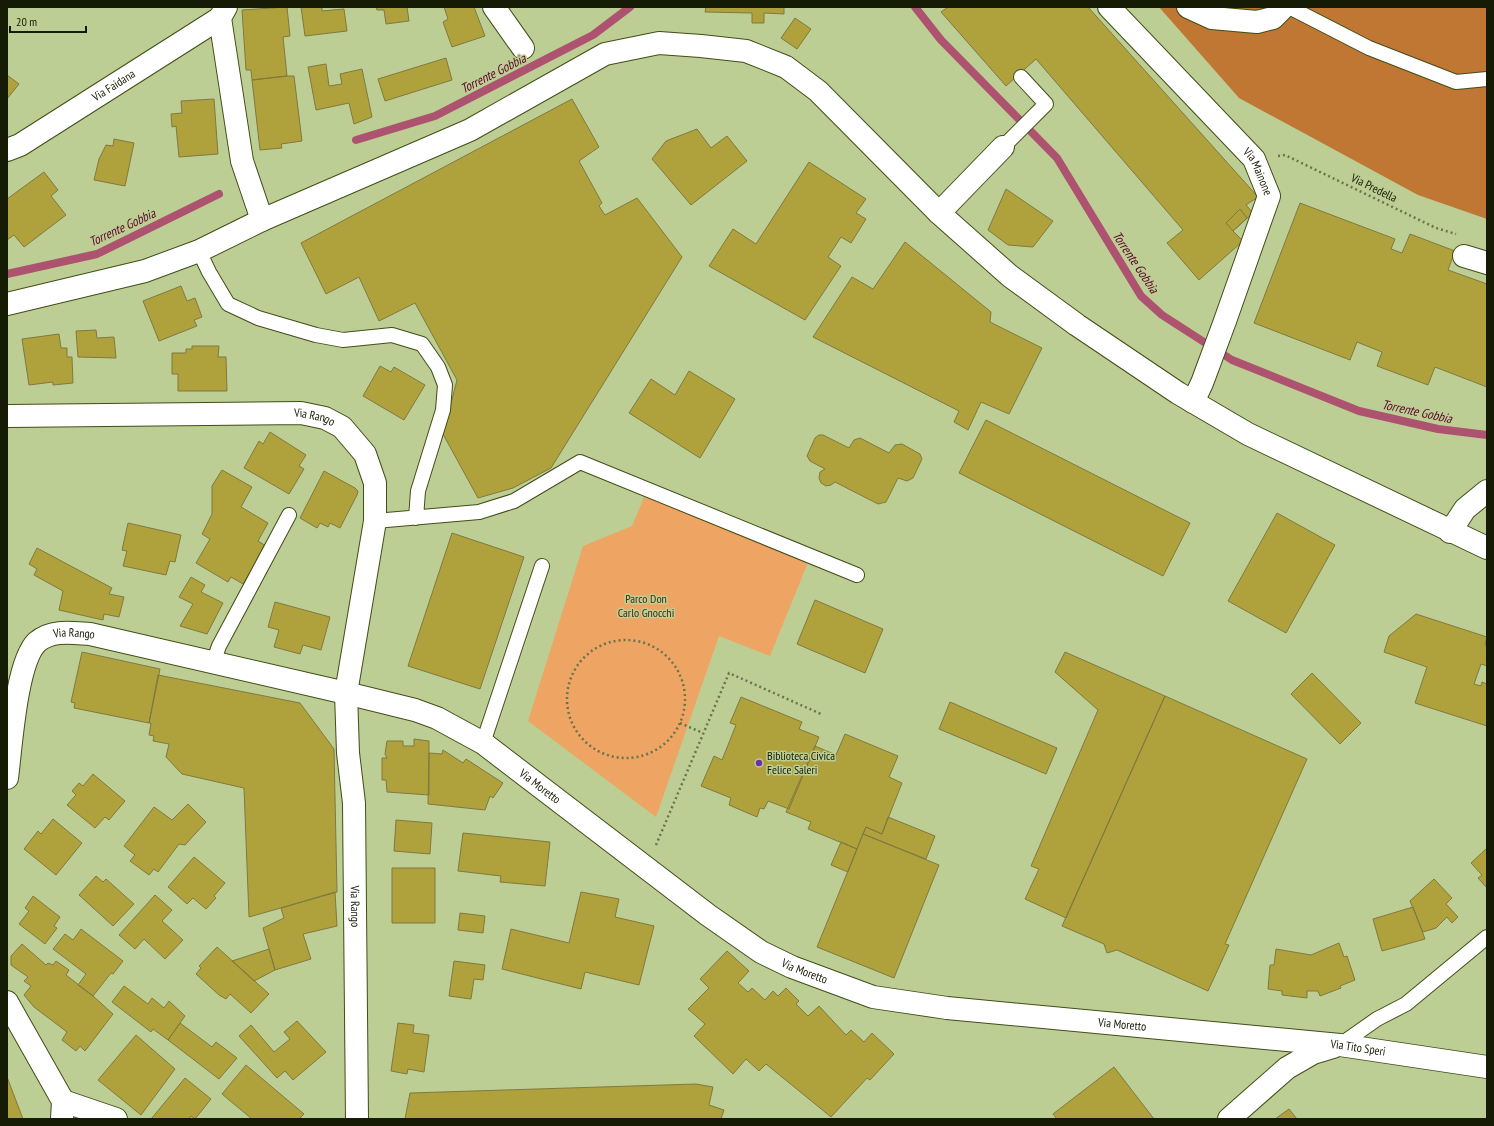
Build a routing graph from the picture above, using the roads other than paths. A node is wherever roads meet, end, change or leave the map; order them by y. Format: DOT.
graph roads {
  1 [pos="494,7"];
  2 [pos="1109,7"];
  3 [pos="1188,7"];
  4 [pos="1284,7"];
  5 [pos="1288,7"];
  6 [pos="223,13"];
  7 [pos="523,48"];
  8 [pos="1021,77"];
  9 [pos="1487,79"];
  10 [pos="1002,147"];
  11 [pos="7,150"];
  12 [pos="939,213"];
  13 [pos="262,220"];
  14 [pos="199,251"];
  15 [pos="1457,253"];
  16 [pos="1487,263"];
  17 [pos="7,304"];
  18 [pos="1198,393"];
  19 [pos="7,416"];
  20 [pos="1487,491"];
  21 [pos="290,515"];
  22 [pos="416,518"];
  23 [pos="375,521"];
  24 [pos="1450,532"];
  25 [pos="1487,548"];
  26 [pos="542,566"];
  27 [pos="857,574"];
  28 [pos="214,663"];
  29 [pos="346,693"];
  30 [pos="483,743"];
  31 [pos="7,778"];
  32 [pos="1487,937"];
  33 [pos="7,1002"];
  34 [pos="1340,1045"];
  35 [pos="1487,1067"];
  36 [pos="62,1110"];
  37 [pos="116,1119"];
  38 [pos="357,1119"];
  39 [pos="1229,1119"];
  1 -- 7 [label="street"];
  2 -- 18 [label="street, Via Mainone"];
  3 -- 4 [label="street"];
  5 -- 9 [label="lane"];
  6 -- 11 [label="street, Via Faidana"];
  6 -- 13 [label="street, Via Faidana"];
  8 -- 10 [label="lane"];
  10 -- 12 [label="street"];
  12 -- 13 [label="street"];
  12 -- 18 [label="street"];
  13 -- 14 [label="street"];
  14 -- 17 [label="street"];
  14 -- 22 [label="lane"];
  15 -- 16 [label="street"];
  18 -- 24 [label="street"];
  19 -- 23 [label="street, Via Rango"];
  20 -- 24 [label="street"];
  21 -- 28 [label="lane"];
  22 -- 23 [label="lane"];
  22 -- 27 [label="lane"];
  23 -- 29 [label="street, Via Rango"];
  24 -- 25 [label="street"];
  26 -- 30 [label="lane"];
  28 -- 29 [label="street, Via Rango"];
  28 -- 31 [label="street, Via Rango"];
  29 -- 30 [label="street, Via Moretto"];
  29 -- 38 [label="street, Via Rango"];
  30 -- 34 [label="street, Via Moretto"];
  32 -- 34 [label="lane"];
  33 -- 36 [label="street"];
  34 -- 35 [label="street, Via Tito Speri"];
  34 -- 39 [label="street, Via Tito Speri"];
  36 -- 37 [label="street"];
}
